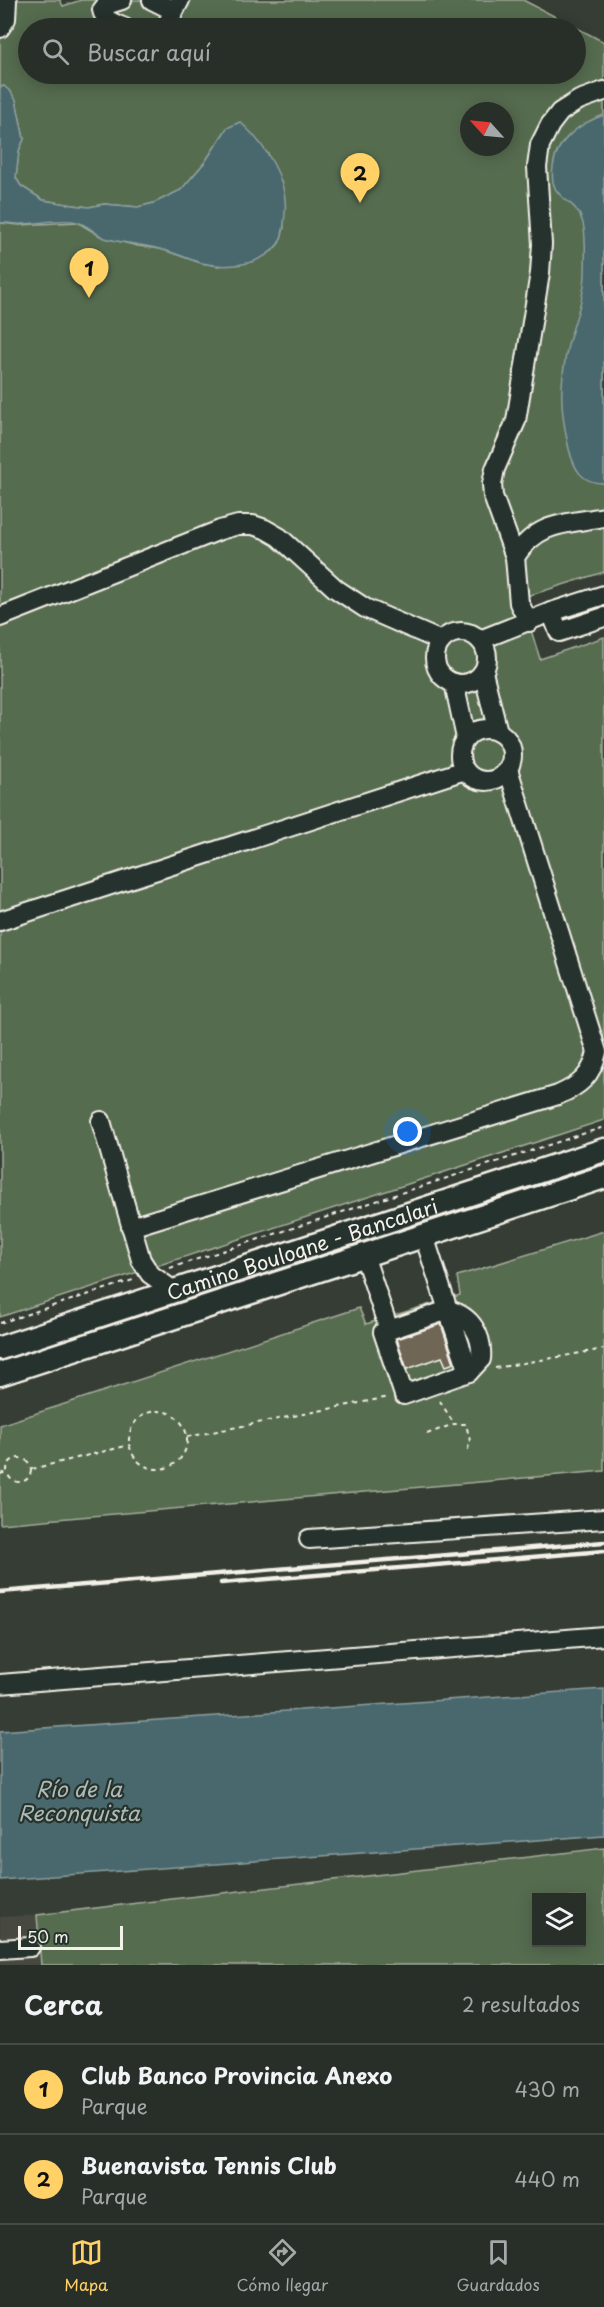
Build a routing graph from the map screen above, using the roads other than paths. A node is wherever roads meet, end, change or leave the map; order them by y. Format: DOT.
graph roads {
  1 [pos="122,0"];
  2 [pos="152,0"];
  3 [pos="9,1"];
  4 [pos="177,6"];
  5 [pos="105,18"];
  6 [pos="0,28"];
  7 [pos="604,91"];
  8 [pos="604,517"];
  9 [pos="515,557"];
  10 [pos="604,595"];
  11 [pos="551,612"];
  12 [pos="0,617"];
  13 [pos="604,617"];
  14 [pos="529,622"];
  15 [pos="480,640"];
  16 [pos="441,641"];
  17 [pos="483,672"];
  18 [pos="454,683"];
  19 [pos="498,732"];
  20 [pos="466,738"];
  21 [pos="508,769"];
  22 [pos="465,770"];
  23 [pos="0,921"];
  24 [pos="101,1121"];
  25 [pos="604,1150"];
  26 [pos="604,1177"];
  27 [pos="131,1227"];
  28 [pos="424,1236"];
  29 [pos="364,1255"];
  30 [pos="174,1291"];
  31 [pos="448,1310"];
  32 [pos="388,1330"];
  33 [pos="0,1348"];
  34 [pos="0,1374"];
  35 [pos="604,1519"];
  36 [pos="309,1539"];
  37 [pos="604,1636"];
  38 [pos="0,1684"];
  39 [pos="30,1947"];
  40 [pos="0,1949"];
  1 -- 5 [label="street"];
  2 -- 4 [label="street"];
  3 -- 6 [label="street"];
  7 -- 9 [label="street"];
  8 -- 9 [label="street"];
  9 -- 14 [label="street"];
  10 -- 11 [label="street"];
  11 -- 13 [label="street"];
  11 -- 14 [label="street"];
  12 -- 16 [label="street"];
  14 -- 15 [label="street"];
  15 -- 16 [label="street"];
  15 -- 17 [label="street"];
  16 -- 18 [label="street"];
  17 -- 18 [label="street"];
  17 -- 19 [label="street"];
  18 -- 20 [label="street"];
  19 -- 20 [label="street"];
  19 -- 21 [label="street"];
  20 -- 22 [label="street"];
  21 -- 22 [label="street"];
  21 -- 27 [label="street"];
  22 -- 23 [label="street"];
  24 -- 27 [label="street"];
  25 -- 30 [label="main road, Camino Boulogne - Bancalari"];
  26 -- 28 [label="main road, Camino Boulogne - Bancalari"];
  27 -- 30 [label="street"];
  28 -- 29 [label="main road, Camino Boulogne - Bancalari"];
  28 -- 31 [label="street"];
  29 -- 32 [label="street"];
  29 -- 34 [label="main road, Camino Boulogne - Bancalari"];
  30 -- 33 [label="main road, Camino Boulogne - Bancalari"];
  31 -- 32 [label="street"];
  31 -- 32 [label="street"];
  35 -- 36 [label="street"];
  37 -- 38 [label="street"];
  39 -- 40 [label="street"];
}
